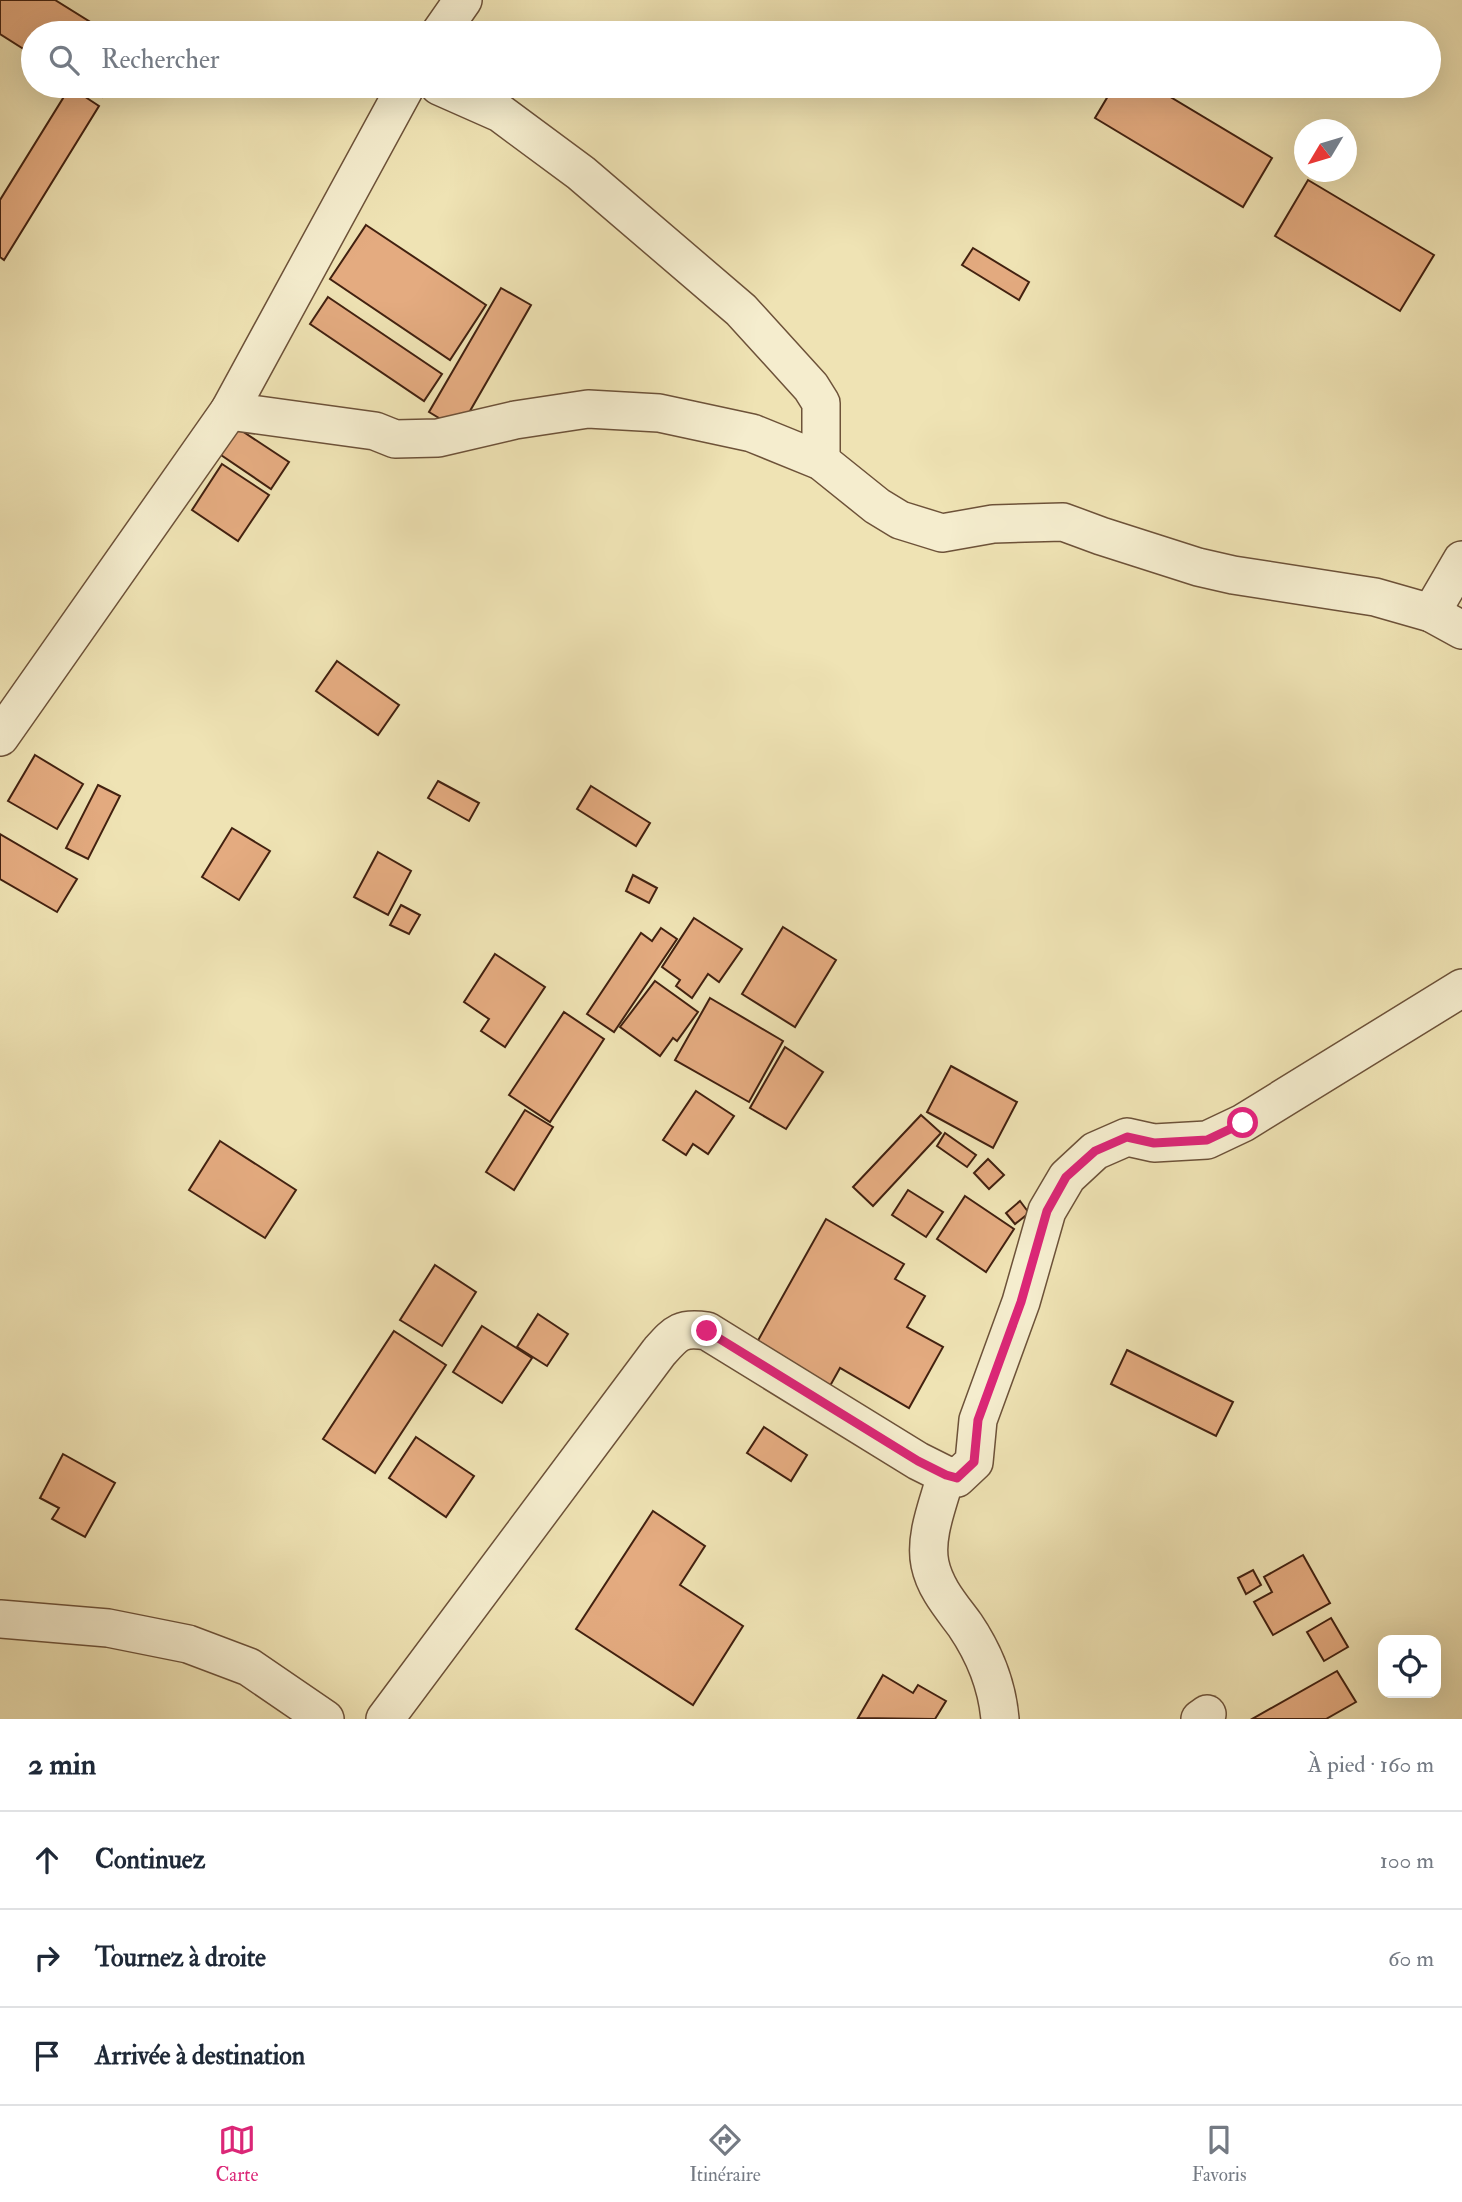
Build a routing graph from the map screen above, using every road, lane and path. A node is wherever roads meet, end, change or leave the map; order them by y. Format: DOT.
graph roads {
  1 [pos="463,0"];
  2 [pos="448,21"];
  3 [pos="399,98"];
  4 [pos="466,98"];
  5 [pos="229,411"];
  6 [pos="821,461"];
  7 [pos="1462,560"];
  8 [pos="1446,622"];
  9 [pos="0,737"];
  10 [pos="1462,988"];
  11 [pos="946,1475"];
  12 [pos="0,1619"];
  13 [pos="325,1719"];
  14 [pos="385,1719"];
  15 [pos="1000,1719"];
  1 -- 2 [label="street"];
  3 -- 5 [label="street"];
  4 -- 6 [label="street"];
  5 -- 6 [label="street"];
  5 -- 9 [label="street"];
  6 -- 8 [label="street"];
  7 -- 8 [label="street"];
  10 -- 11 [label="street"];
  11 -- 14 [label="street"];
  11 -- 15 [label="street"];
  12 -- 13 [label="street"];
}
